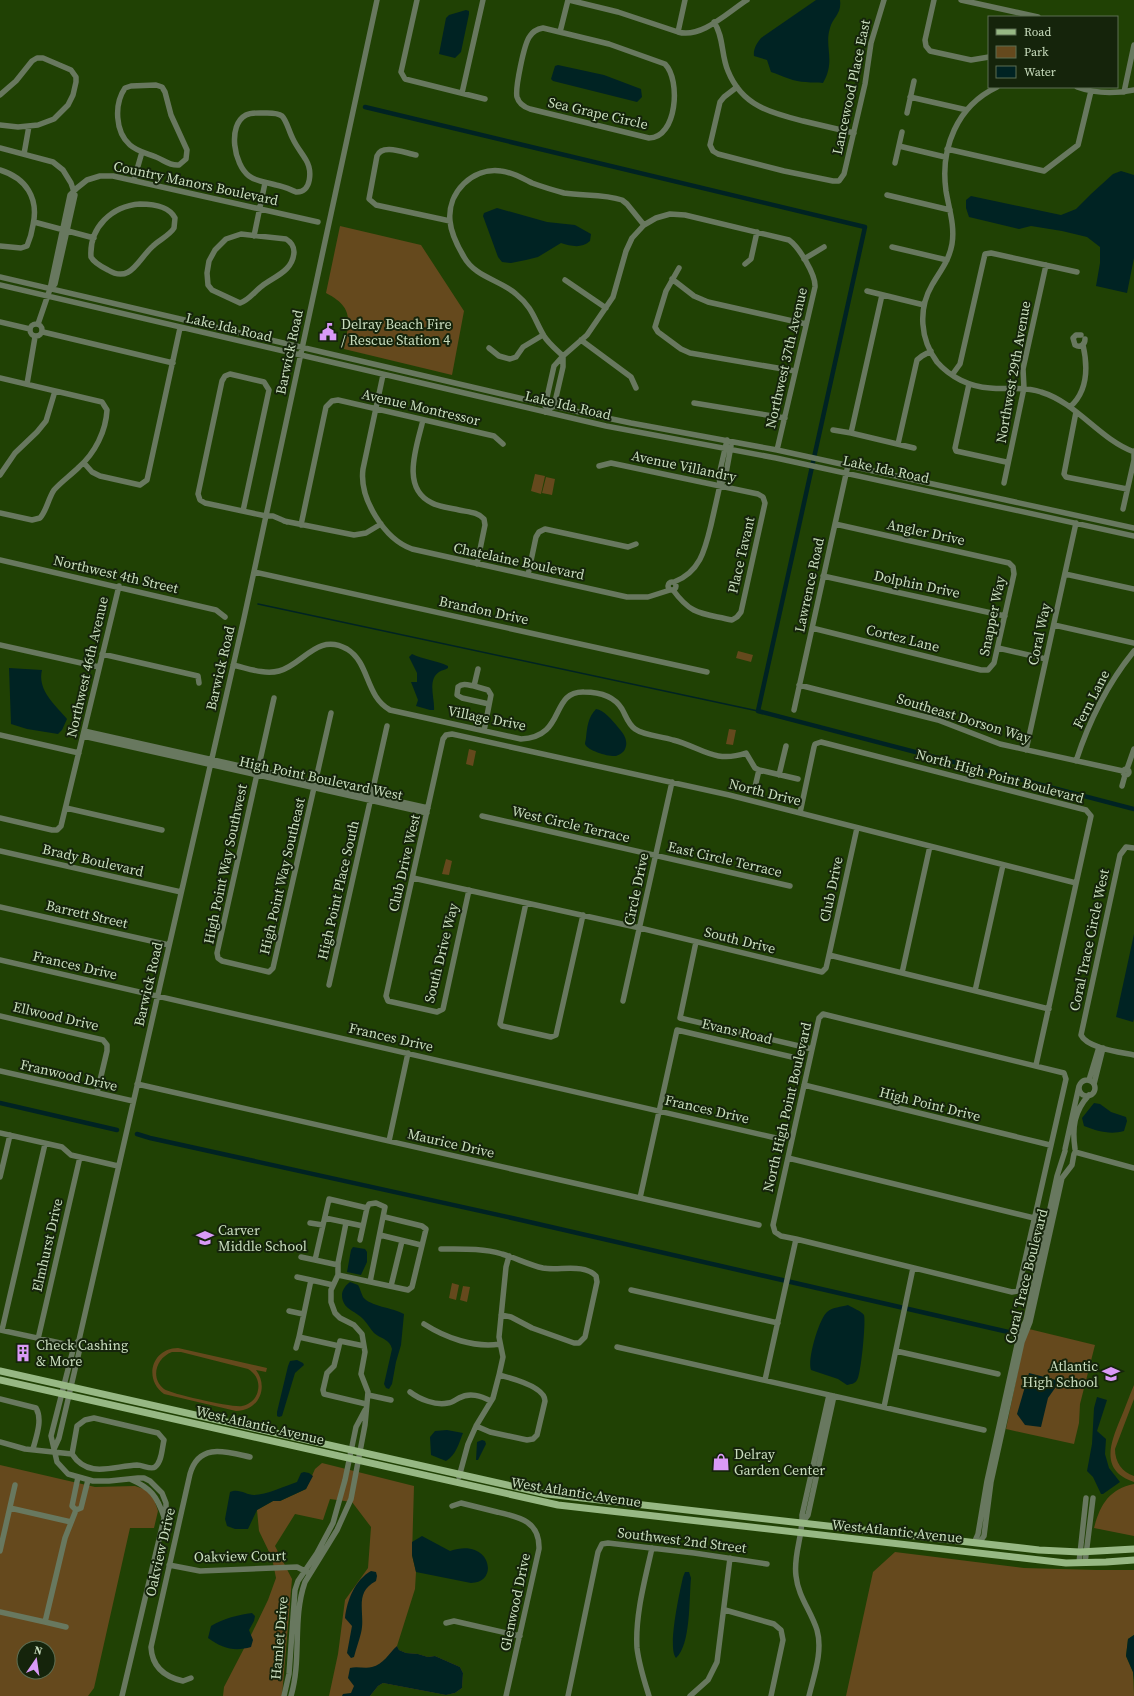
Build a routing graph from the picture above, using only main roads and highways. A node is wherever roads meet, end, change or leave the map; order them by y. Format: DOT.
graph roads {
  1 [pos="0,1371"];
  2 [pos="0,1380"];
  3 [pos="666,1508"];
  4 [pos="664,1518"];
  5 [pos="977,1543"];
  6 [pos="1134,1549"];
  7 [pos="959,1551"];
  8 [pos="1134,1560"];
  1 -- 3 [label="main road, West Atlantic Avenue"];
  2 -- 4 [label="main road, West Atlantic Avenue"];
  3 -- 4 [label="main road"];
  3 -- 5 [label="main road, West Atlantic Avenue"];
  4 -- 7 [label="main road, West Atlantic Avenue"];
  5 -- 6 [label="main road, West Atlantic Avenue"];
  5 -- 7 [label="main road"];
  7 -- 8 [label="main road, West Atlantic Avenue"];
}
